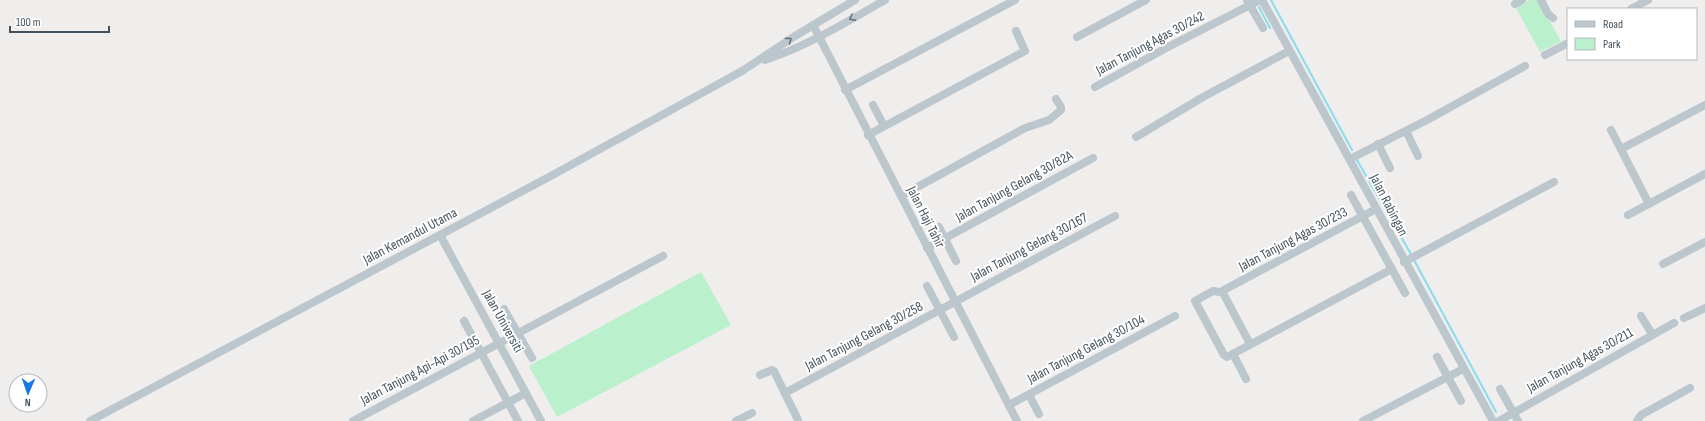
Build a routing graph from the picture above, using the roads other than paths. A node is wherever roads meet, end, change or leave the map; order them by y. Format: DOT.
graph roads {
  1 [pos="855,0"];
  2 [pos="885,0"];
  3 [pos="1015,0"];
  4 [pos="1146,0"];
  5 [pos="1261,0"];
  6 [pos="1541,0"];
  7 [pos="1648,0"];
  8 [pos="878,3"];
  9 [pos="1249,3"];
  10 [pos="1633,8"];
  11 [pos="1553,18"];
  12 [pos="812,25"];
  13 [pos="1263,28"];
  14 [pos="1016,31"];
  15 [pos="819,36"];
  16 [pos="1077,37"];
  17 [pos="1567,44"];
  18 [pos="1289,51"];
  19 [pos="1545,55"];
  20 [pos="757,63"];
  21 [pos="1525,66"];
  22 [pos="1095,87"];
  23 [pos="845,90"];
  24 [pos="1056,99"];
  25 [pos="872,104"];
  26 [pos="1705,105"];
  27 [pos="884,126"];
  28 [pos="1611,130"];
  29 [pos="1406,131"];
  30 [pos="868,135"];
  31 [pos="1136,136"];
  32 [pos="1378,144"];
  33 [pos="1621,149"];
  34 [pos="1418,156"];
  35 [pos="1093,158"];
  36 [pos="1350,159"];
  37 [pos="1390,168"];
  38 [pos="1705,174"];
  39 [pos="1554,182"];
  40 [pos="900,196"];
  41 [pos="1351,196"];
  42 [pos="1649,204"];
  43 [pos="1376,209"];
  44 [pos="1628,215"];
  45 [pos="1116,216"];
  46 [pos="1364,217"];
  47 [pos="939,227"];
  48 [pos="440,235"];
  49 [pos="945,238"];
  50 [pos="1705,242"];
  51 [pos="927,248"];
  52 [pos="663,256"];
  53 [pos="1410,259"];
  54 [pos="956,261"];
  55 [pos="1663,264"];
  56 [pos="1392,269"];
  57 [pos="927,286"];
  58 [pos="1221,292"];
  59 [pos="1405,293"];
  60 [pos="955,302"];
  61 [pos="1705,308"];
  62 [pos="504,309"];
  63 [pos="940,310"];
  64 [pos="1175,316"];
  65 [pos="1641,316"];
  66 [pos="1684,318"];
  67 [pos="464,321"];
  68 [pos="1674,323"];
  69 [pos="518,333"];
  70 [pos="1652,334"];
  71 [pos="954,337"];
  72 [pos="500,343"];
  73 [pos="1250,344"];
  74 [pos="481,353"];
  75 [pos="1233,354"];
  76 [pos="1437,357"];
  77 [pos="532,358"];
  78 [pos="1463,369"];
  79 [pos="760,376"];
  80 [pos="1448,377"];
  81 [pos="1246,379"];
  82 [pos="1690,388"];
  83 [pos="1500,389"];
  84 [pos="526,393"];
  85 [pos="785,393"];
  86 [pos="1029,395"];
  87 [pos="1461,401"];
  88 [pos="508,402"];
  89 [pos="1009,405"];
  90 [pos="1513,412"];
  91 [pos="752,413"];
  92 [pos="1040,414"];
  93 [pos="798,420"];
  94 [pos="90,421"];
  95 [pos="353,421"];
  96 [pos="473,421"];
  97 [pos="518,421"];
  98 [pos="541,421"];
  99 [pos="736,421"];
  100 [pos="1017,421"];
  101 [pos="1363,421"];
  102 [pos="1492,421"];
  103 [pos="1499,421"];
  104 [pos="1518,421"];
  105 [pos="1637,421"];
  1 -- 12 [label="street"];
  2 -- 8 [label="street"];
  3 -- 23 [label="street"];
  4 -- 16 [label="street"];
  5 -- 9 [label="street, Jalan Tanjung Agas 30/242"];
  5 -- 18 [label="street, Jalan Rabingan"];
  6 -- 11 [label="street"];
  7 -- 10 [label="street"];
  8 -- 15 [label="street, one-way"];
  9 -- 13 [label="street"];
  9 -- 22 [label="street, Jalan Tanjung Agas 30/242"];
  12 -- 15 [label="street, Jalan Haji Tahir"];
  20 -- 12 [label="street, one-way"];
  14 -- 27 [label="street"];
  15 -- 20 [label="street"];
  15 -- 23 [label="street, Jalan Haji Tahir"];
  17 -- 19 [label="street"];
  18 -- 31 [label="street"];
  18 -- 36 [label="street, Jalan Rabingan"];
  20 -- 48 [label="street, Jalan Kemandul Utama"];
  21 -- 29 [label="street"];
  23 -- 30 [label="street, Jalan Haji Tahir"];
  24 -- 40 [label="street"];
  25 -- 27 [label="street"];
  26 -- 33 [label="street"];
  27 -- 30 [label="street"];
  28 -- 33 [label="street"];
  29 -- 32 [label="street"];
  29 -- 34 [label="street"];
  30 -- 40 [label="street, Jalan Haji Tahir"];
  32 -- 36 [label="street"];
  32 -- 37 [label="street"];
  33 -- 42 [label="street"];
  35 -- 49 [label="street, Jalan Tanjung Gelang 30/82A"];
  36 -- 43 [label="street, Jalan Rabingan"];
  38 -- 42 [label="street"];
  39 -- 53 [label="street"];
  40 -- 51 [label="street, Jalan Haji Tahir"];
  41 -- 46 [label="street"];
  42 -- 44 [label="street"];
  43 -- 46 [label="street, Jalan Tanjung Agas 30/233"];
  43 -- 53 [label="street, Jalan Rabingan"];
  45 -- 60 [label="street, Jalan Tanjung Gelang 30/167"];
  46 -- 56 [label="street"];
  46 -- 58 [label="street, Jalan Tanjung Agas 30/233"];
  47 -- 49 [label="street"];
  48 -- 72 [label="street, Jalan Universiti"];
  48 -- 94 [label="street, Jalan Kemandul Utama"];
  49 -- 51 [label="street, Jalan Tanjung Gelang 30/82A"];
  49 -- 54 [label="street"];
  50 -- 55 [label="street"];
  51 -- 60 [label="street, Jalan Haji Tahir"];
  52 -- 69 [label="street, Jalan Tanjung Api-Api 30/195"];
  53 -- 78 [label="street, Jalan Rabingan"];
  56 -- 59 [label="street"];
  56 -- 73 [label="street"];
  57 -- 63 [label="street"];
  58 -- 73 [label="street"];
  58 -- 75 [label="street, Jalan Tanjung Agas 30/233"];
  60 -- 63 [label="street, Jalan Tanjung Gelang 30/258"];
  60 -- 89 [label="street, Jalan Haji Tahir"];
  61 -- 66 [label="street"];
  62 -- 69 [label="street"];
  63 -- 71 [label="street"];
  63 -- 85 [label="street, Jalan Tanjung Gelang 30/258"];
  64 -- 86 [label="street, Jalan Tanjung Gelang 30/104"];
  65 -- 70 [label="street"];
  67 -- 74 [label="street"];
  68 -- 70 [label="street, Jalan Tanjung Agas 30/211"];
  69 -- 72 [label="street, Jalan Tanjung Api-Api 30/195"];
  69 -- 77 [label="street"];
  70 -- 90 [label="street, Jalan Tanjung Agas 30/211"];
  72 -- 74 [label="street, Jalan Tanjung Api-Api 30/195"];
  72 -- 84 [label="street, Jalan Universiti"];
  73 -- 75 [label="street"];
  74 -- 88 [label="street"];
  74 -- 95 [label="street, Jalan Tanjung Api-Api 30/195"];
  75 -- 81 [label="street"];
  76 -- 80 [label="street"];
  78 -- 80 [label="street"];
  78 -- 102 [label="street, Jalan Rabingan"];
  79 -- 85 [label="street"];
  80 -- 87 [label="street"];
  80 -- 101 [label="street"];
  82 -- 105 [label="street"];
  83 -- 90 [label="street"];
  84 -- 88 [label="street"];
  84 -- 98 [label="street, Jalan Universiti"];
  85 -- 93 [label="street"];
  86 -- 89 [label="street, Jalan Tanjung Gelang 30/104"];
  86 -- 92 [label="street"];
  88 -- 96 [label="street"];
  88 -- 97 [label="street"];
  89 -- 100 [label="street, Jalan Haji Tahir"];
  90 -- 103 [label="street, Jalan Tanjung Agas 30/211"];
  90 -- 104 [label="street"];
  91 -- 99 [label="street"];
}
